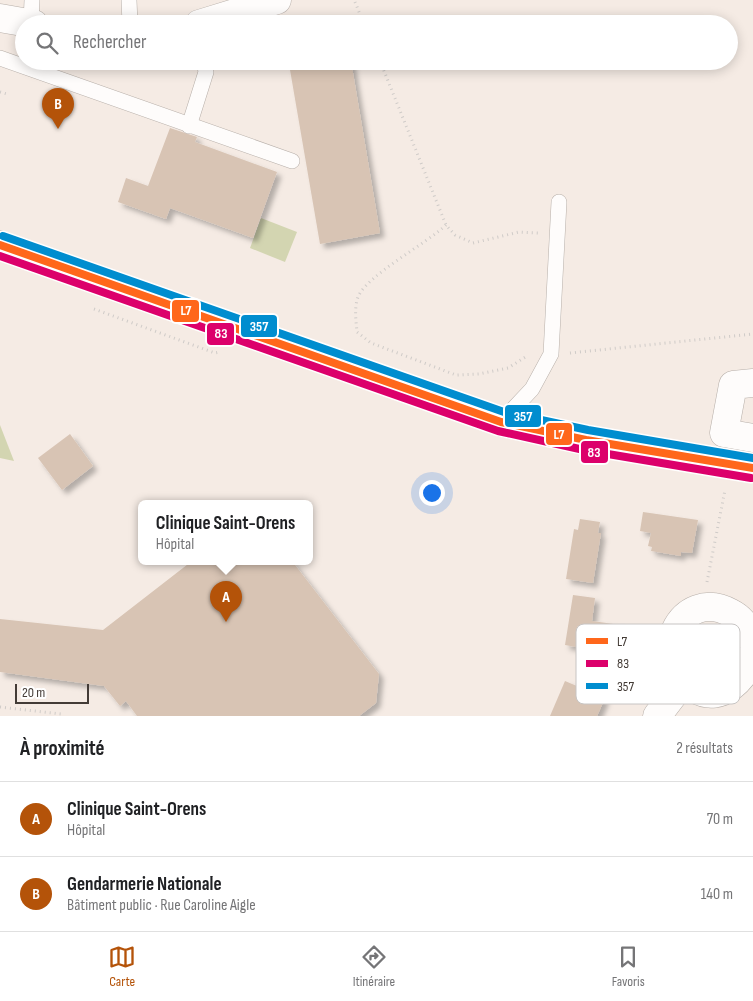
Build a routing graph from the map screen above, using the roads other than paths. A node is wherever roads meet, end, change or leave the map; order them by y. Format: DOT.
graph roads {
  1 [pos="32,0"];
  2 [pos="129,0"];
  3 [pos="277,0"];
  4 [pos="33,15"];
  5 [pos="130,15"];
  6 [pos="228,15"];
  7 [pos="0,18"];
  8 [pos="15,21"];
  9 [pos="0,58"];
  10 [pos="15,63"];
  11 [pos="33,70"];
  12 [pos="206,70"];
  13 [pos="189,126"];
  14 [pos="292,161"];
  15 [pos="559,202"];
  16 [pos="0,245"];
  17 [pos="753,383"];
  18 [pos="501,422"];
  19 [pos="753,438"];
  20 [pos="753,468"];
  21 [pos="680,624"];
  22 [pos="753,642"];
  23 [pos="753,653"];
  24 [pos="740,680"];
  25 [pos="667,704"];
  26 [pos="657,716"];
  1 -- 4 [label="lane"];
  2 -- 5 [label="lane"];
  3 -- 6 [label="main road"];
  7 -- 8 [label="main road"];
  9 -- 10 [label="lane"];
  11 -- 13 [label="lane"];
  12 -- 13 [label="lane"];
  13 -- 14 [label="lane"];
  15 -- 18 [label="lane"];
  16 -- 18 [label="main road"];
  17 -- 19 [label="main road"];
  18 -- 20 [label="main road"];
  21 -- 22 [label="main road"];
  23 -- 24 [label="main road"];
  25 -- 26 [label="main road"];
}
